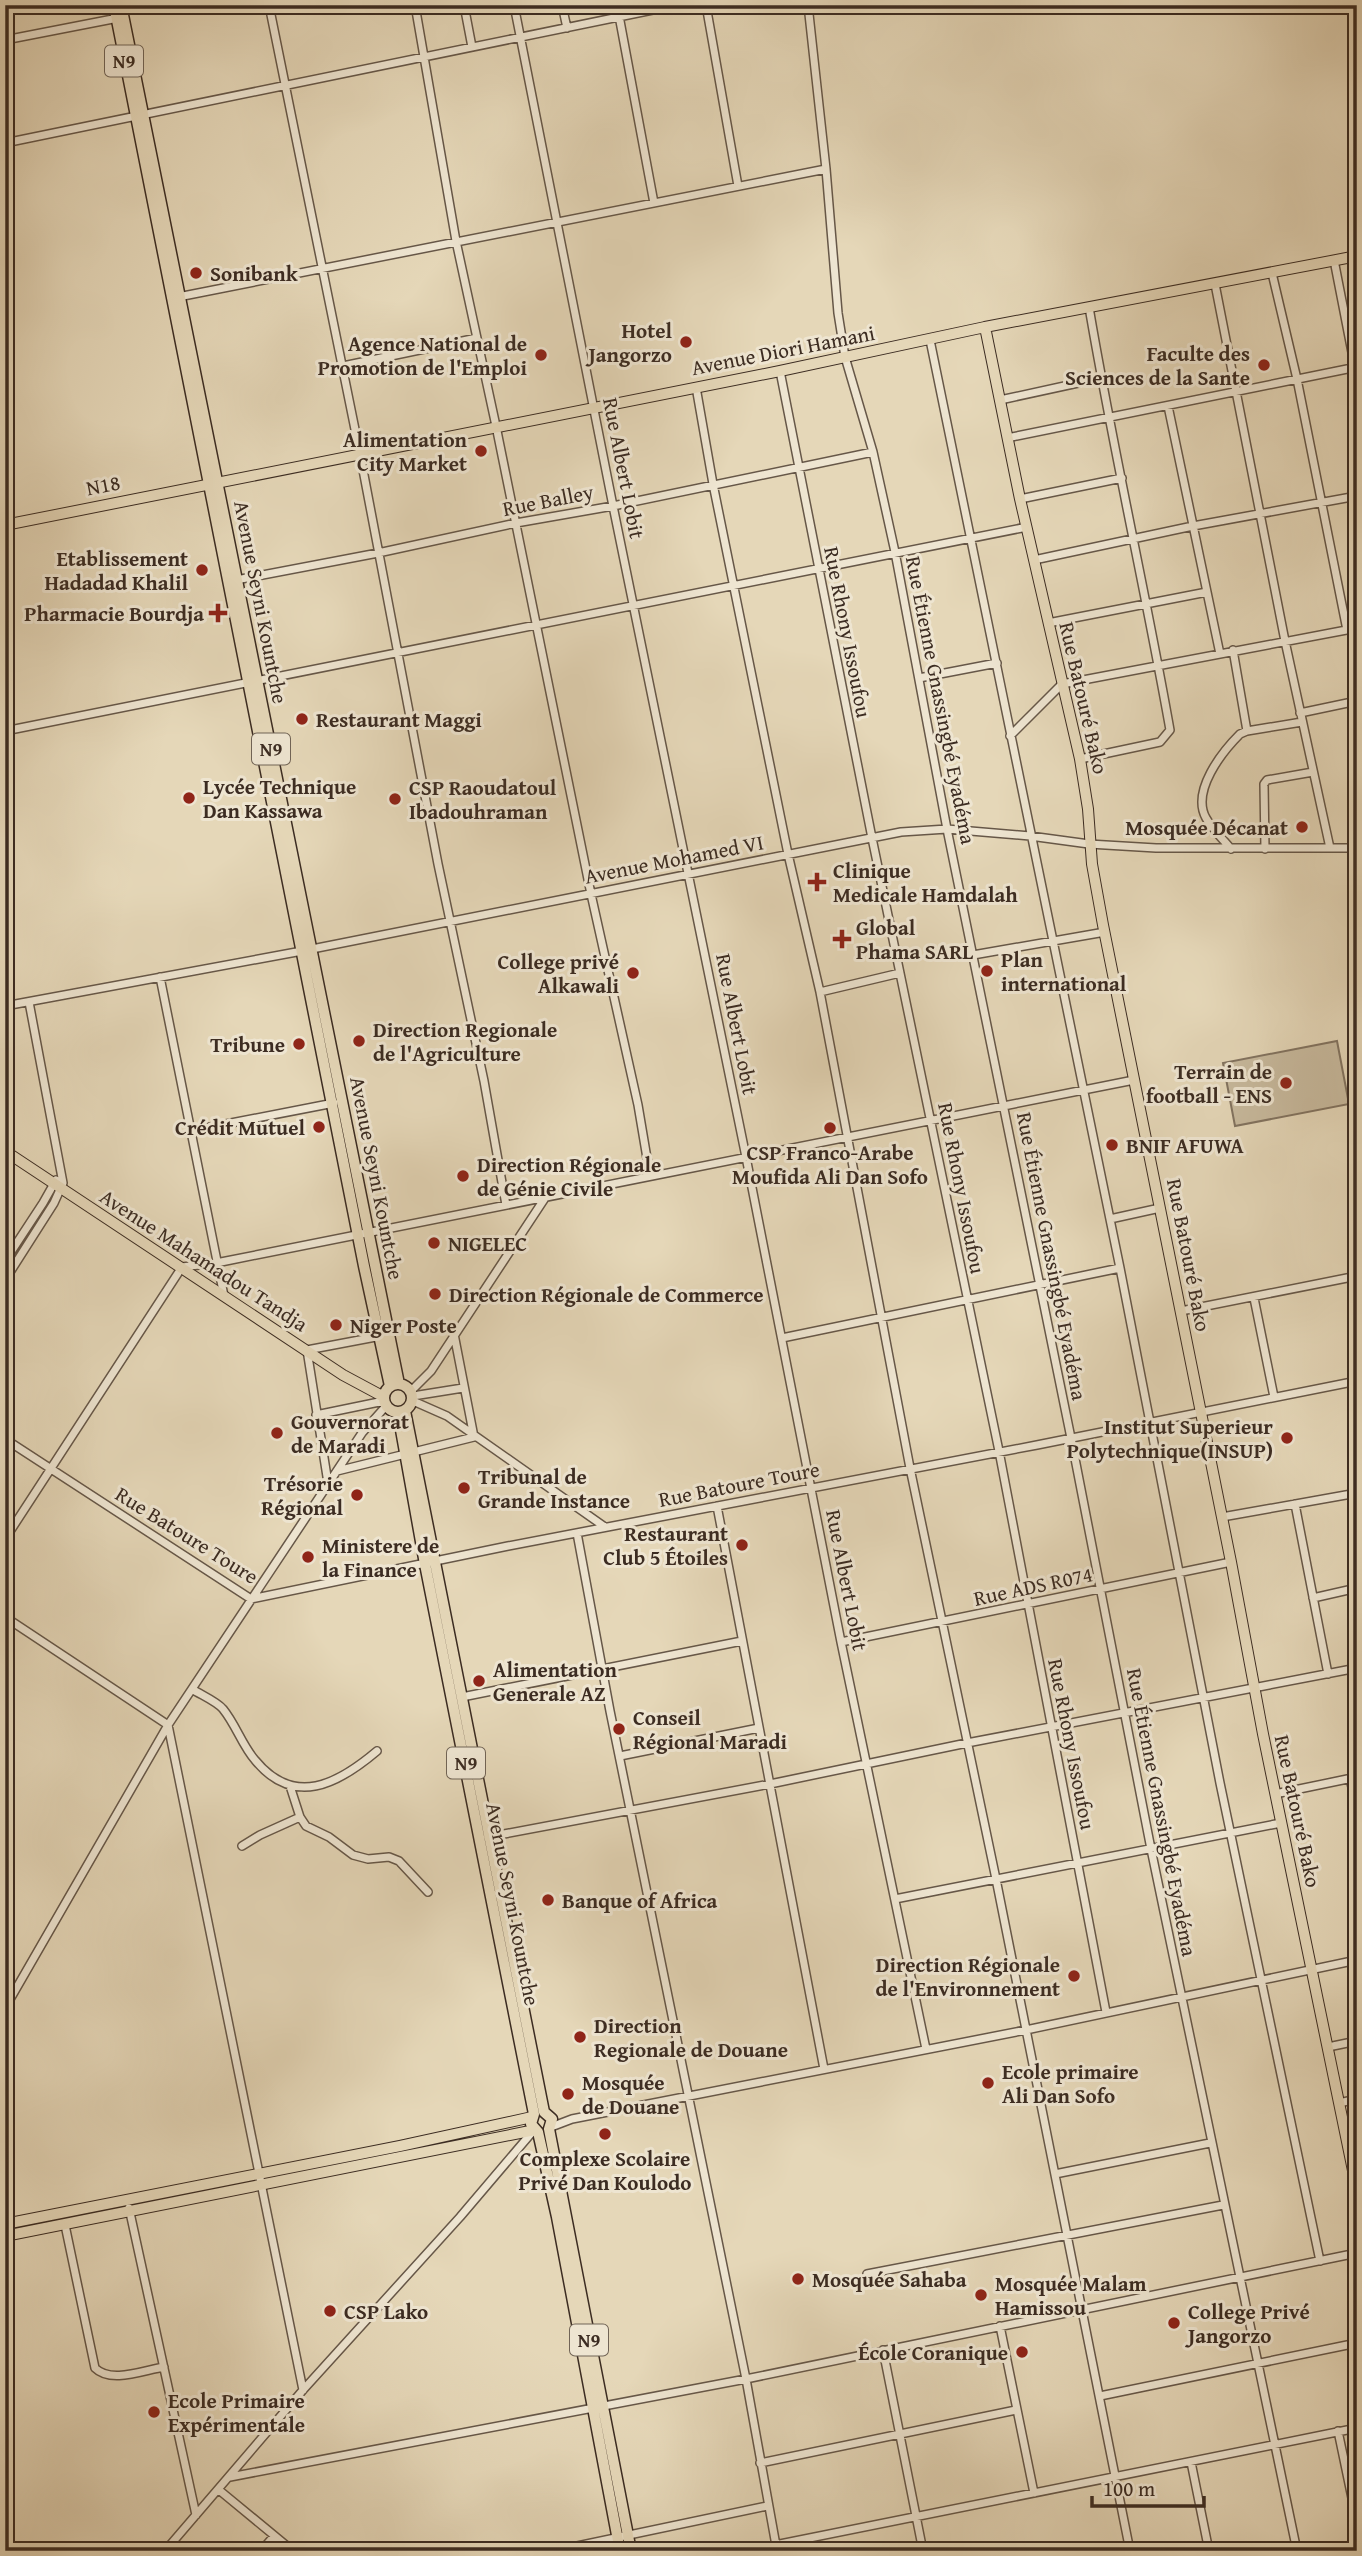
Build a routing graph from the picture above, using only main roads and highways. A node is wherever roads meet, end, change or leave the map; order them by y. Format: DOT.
graph roads {
  1 [pos="114,5"];
  2 [pos="120,13"];
  3 [pos="1357,256"];
  4 [pos="985,327"];
  5 [pos="213,483"];
  6 [pos="5,525"];
  7 [pos="5,1151"];
  8 [pos="395,1385"];
  9 [pos="385,1401"];
  10 [pos="401,1412"];
  11 [pos="430,1563"];
  12 [pos="485,1838"];
  13 [pos="542,2122"];
  14 [pos="1357,2190"];
  15 [pos="5,2224"];
  16 [pos="5,2236"];
  17 [pos="623,2537"];
  18 [pos="620,2551"];
  19 [pos="631,2551"];
  1 -- 2 [label="highway, N9"];
  2 -- 5 [label="highway, Avenue Seyni Kountche / N9"];
  3 -- 4 [label="main road, Avenue Diori Hamani"];
  4 -- 5 [label="main road, Avenue Diori Hamani"];
  4 -- 14 [label="main road, Rue Batouré Bako"];
  5 -- 6 [label="main road, N18"];
  5 -- 8 [label="highway, Avenue Seyni Kountche / N9"];
  7 -- 9 [label="main road, Avenue Mahamadou Tandja"];
  8 -- 9 [label="highway"];
  8 -- 10 [label="highway"];
  9 -- 10 [label="highway"];
  10 -- 11 [label="highway, Avenue Seyni Kountche / N9"];
  11 -- 12 [label="highway, Avenue Seyni Kountche / N9"];
  11 -- 12 [label="highway, Avenue Seyni Kountche / N9"];
  12 -- 13 [label="highway, Avenue Seyni Kountche / N9"];
  13 -- 15 [label="main road"];
  13 -- 16 [label="main road"];
  13 -- 17 [label="highway, Avenue Seyni Kountche / N9"];
  17 -- 18 [label="highway, Avenue Seyni Kountche / N9"];
  17 -- 19 [label="highway, Avenue Seyni Kountche / N9"];
}
